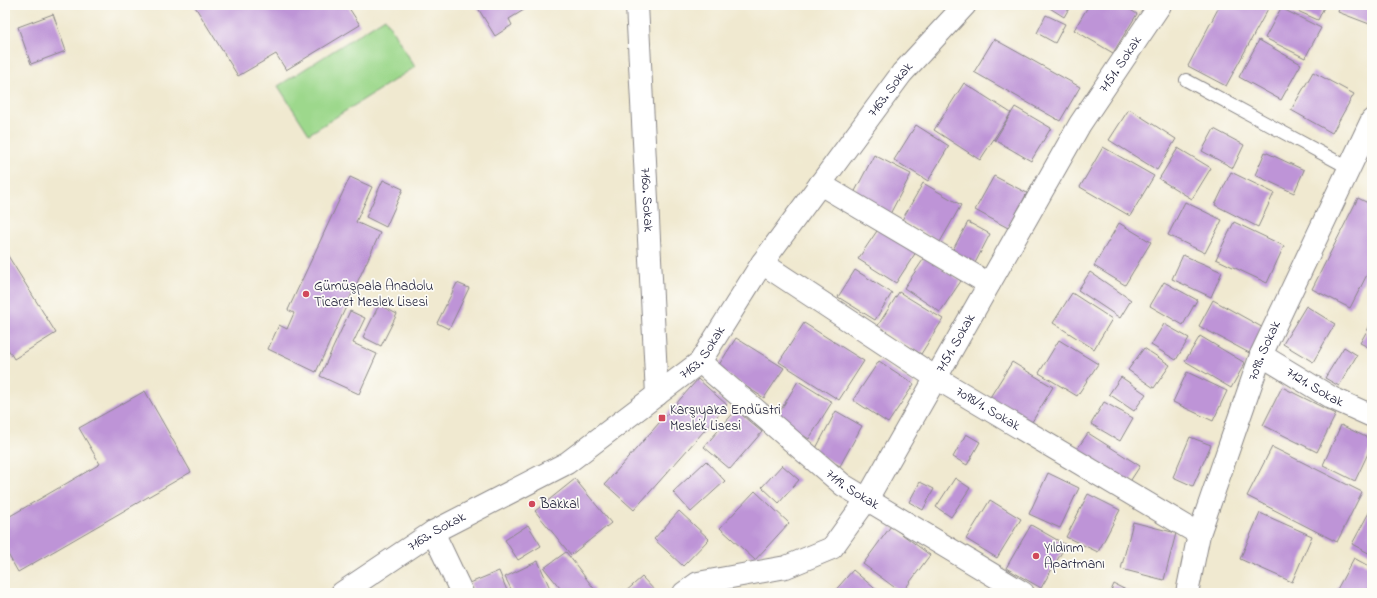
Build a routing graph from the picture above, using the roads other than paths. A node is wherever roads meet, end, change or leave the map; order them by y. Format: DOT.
graph roads {
  1 [pos="637,5"];
  2 [pos="965,5"];
  3 [pos="1160,5"];
  4 [pos="1186,80"];
  5 [pos="1372,120"];
  6 [pos="1349,168"];
  7 [pos="820,184"];
  8 [pos="762,263"];
  9 [pos="989,284"];
  10 [pos="1261,355"];
  11 [pos="700,362"];
  12 [pos="936,378"];
  13 [pos="657,395"];
  14 [pos="1372,416"];
  15 [pos="867,499"];
  16 [pos="433,532"];
  17 [pos="1199,534"];
  18 [pos="697,590"];
  19 [pos="342,593"];
  20 [pos="462,593"];
  21 [pos="1023,593"];
  22 [pos="1187,593"];
  1 -- 13 [label="street, 7160. Sokak"];
  2 -- 7 [label="street, 7163. Sokak"];
  3 -- 9 [label="street, 7151. Sokak"];
  4 -- 6 [label="lane"];
  5 -- 6 [label="street, 7098. Sokak"];
  6 -- 10 [label="street, 7098. Sokak"];
  7 -- 8 [label="street, 7163. Sokak"];
  7 -- 9 [label="street"];
  8 -- 11 [label="street, 7163. Sokak"];
  8 -- 12 [label="street, 7098/1. Sokak"];
  9 -- 12 [label="street, 7151. Sokak"];
  10 -- 14 [label="street, 7121. Sokak"];
  10 -- 17 [label="street, 7098. Sokak"];
  11 -- 13 [label="street, 7163. Sokak"];
  11 -- 15 [label="street, 7119. Sokak"];
  12 -- 15 [label="street, 7151. Sokak"];
  12 -- 17 [label="street, 7098/1. Sokak"];
  13 -- 16 [label="street, 7163. Sokak"];
  15 -- 18 [label="street, 7151. Sokak"];
  15 -- 21 [label="street, 7119. Sokak"];
  16 -- 19 [label="street, 7163. Sokak"];
  16 -- 20 [label="street"];
  17 -- 22 [label="street, 7098. Sokak"];
}
